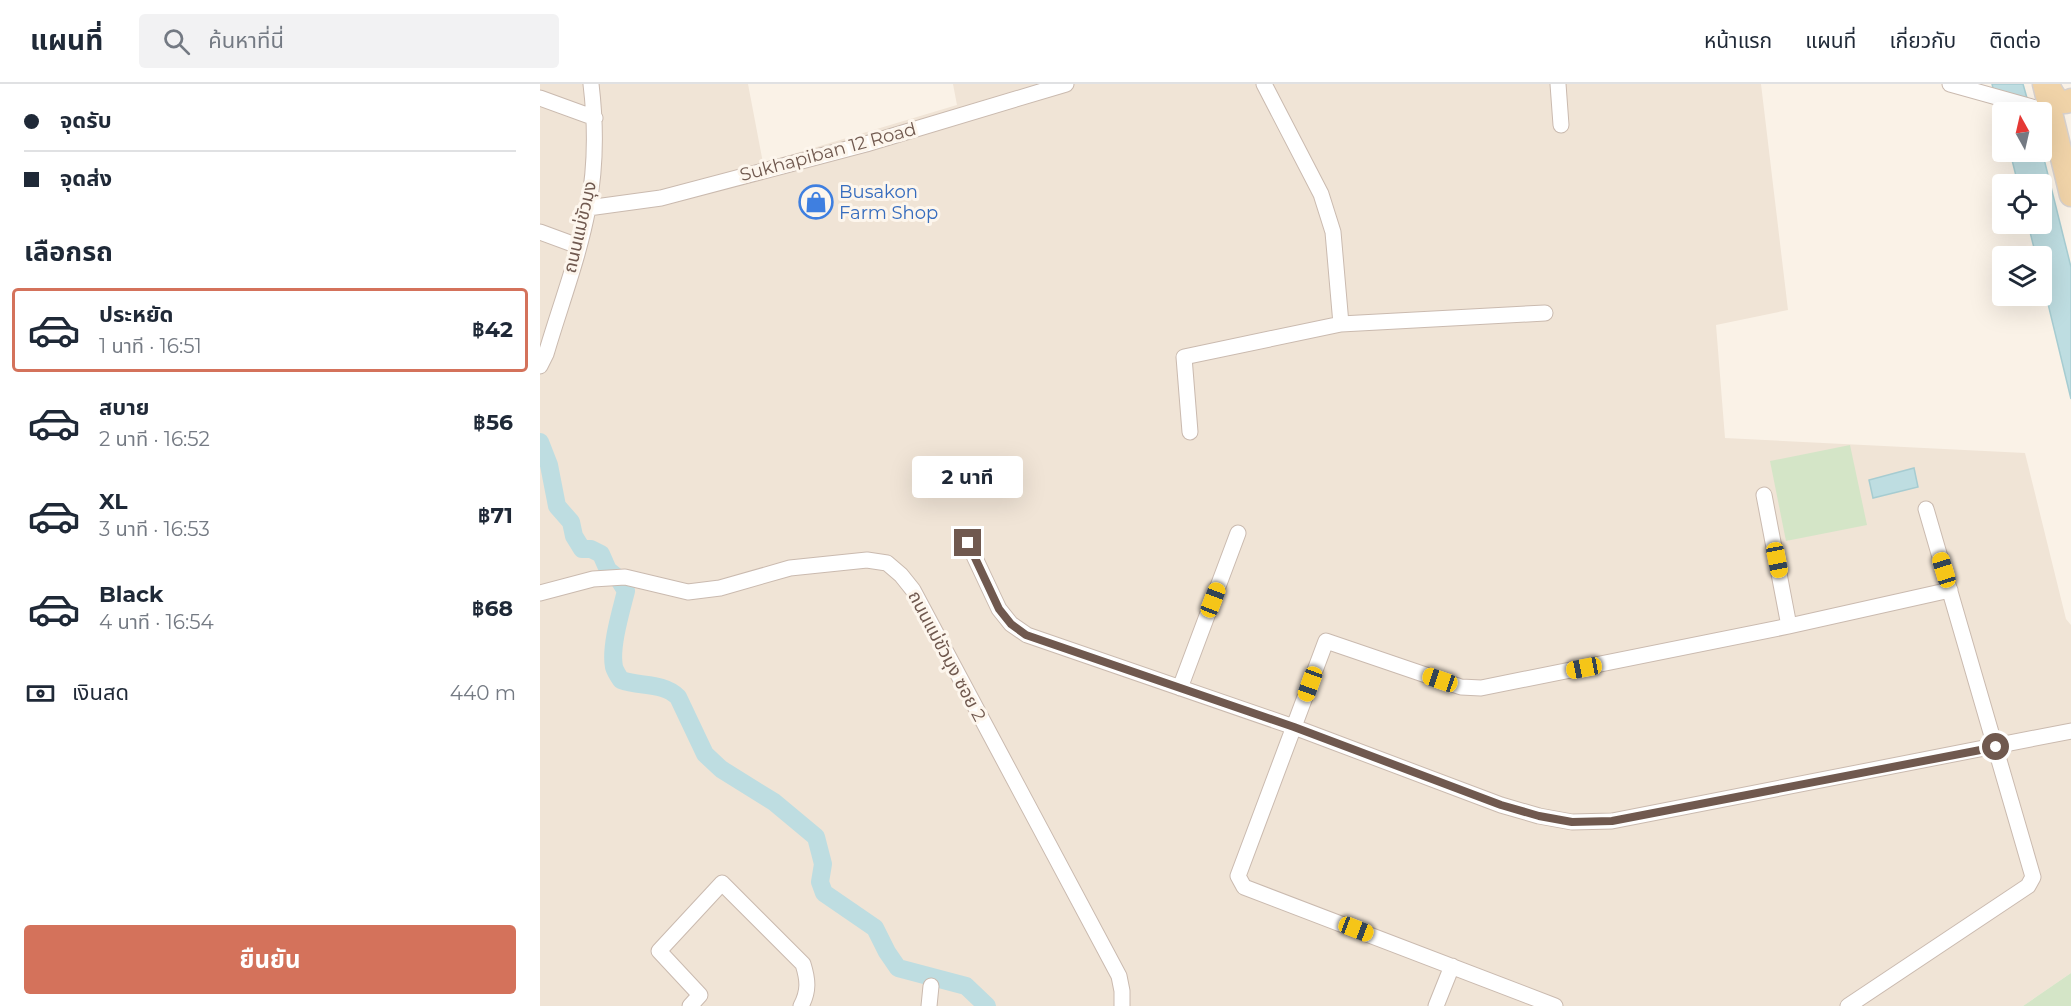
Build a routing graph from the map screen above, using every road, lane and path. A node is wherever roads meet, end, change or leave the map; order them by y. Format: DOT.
graph roads {
  1 [pos="591,84"];
  2 [pos="1066,84"];
  3 [pos="1264,84"];
  4 [pos="1558,84"];
  5 [pos="2046,84"];
  6 [pos="1954,85"];
  7 [pos="540,98"];
  8 [pos="2071,100"];
  9 [pos="2014,102"];
  10 [pos="2049,102"];
  11 [pos="595,118"];
  12 [pos="2052,120"];
  13 [pos="1561,125"];
  14 [pos="2071,195"];
  15 [pos="588,208"];
  16 [pos="540,232"];
  17 [pos="578,246"];
  18 [pos="1545,313"];
  19 [pos="1341,324"];
  20 [pos="540,366"];
  21 [pos="1190,432"];
  22 [pos="1764,495"];
  23 [pos="1926,509"];
  24 [pos="1238,534"];
  25 [pos="968,543"];
  26 [pos="1950,590"];
  27 [pos="540,593"];
  28 [pos="1789,626"];
  29 [pos="1180,688"];
  30 [pos="1294,727"];
  31 [pos="2071,731"];
  32 [pos="1996,747"];
  33 [pos="1452,966"];
  34 [pos="931,986"];
  35 [pos="690,1006"];
  36 [pos="801,1006"];
  37 [pos="929,1006"];
  38 [pos="1122,1006"];
  39 [pos="1436,1006"];
  40 [pos="1555,1006"];
  41 [pos="1848,1006"];
  1 -- 11 [label="street, ถนนแม่ขัวมุง"];
  2 -- 15 [label="street, Sukhapiban 12 Road"];
  3 -- 19 [label="street"];
  4 -- 13 [label="street"];
  5 -- 8 [label="main road"];
  5 -- 10 [label="main road"];
  6 -- 9 [label="street"];
  7 -- 11 [label="street"];
  11 -- 15 [label="street, ถนนแม่ขัวมุง"];
  12 -- 14 [label="main road"];
  15 -- 17 [label="street, ถนนแม่ขัวมุง"];
  16 -- 17 [label="street"];
  17 -- 20 [label="street, ถนนแม่ขัวมุง"];
  18 -- 19 [label="street"];
  19 -- 21 [label="street"];
  22 -- 28 [label="street"];
  23 -- 26 [label="street"];
  24 -- 29 [label="street"];
  25 -- 29 [label="street"];
  26 -- 28 [label="street"];
  26 -- 32 [label="street"];
  27 -- 38 [label="street, ถนนแม่ขัวมุง ซอย 2"];
  28 -- 30 [label="street"];
  29 -- 30 [label="street"];
  30 -- 32 [label="street"];
  30 -- 33 [label="street"];
  31 -- 32 [label="street"];
  32 -- 41 [label="street"];
  33 -- 39 [label="street"];
  33 -- 40 [label="street"];
  34 -- 37 [label="street"];
  35 -- 36 [label="street"];
}
